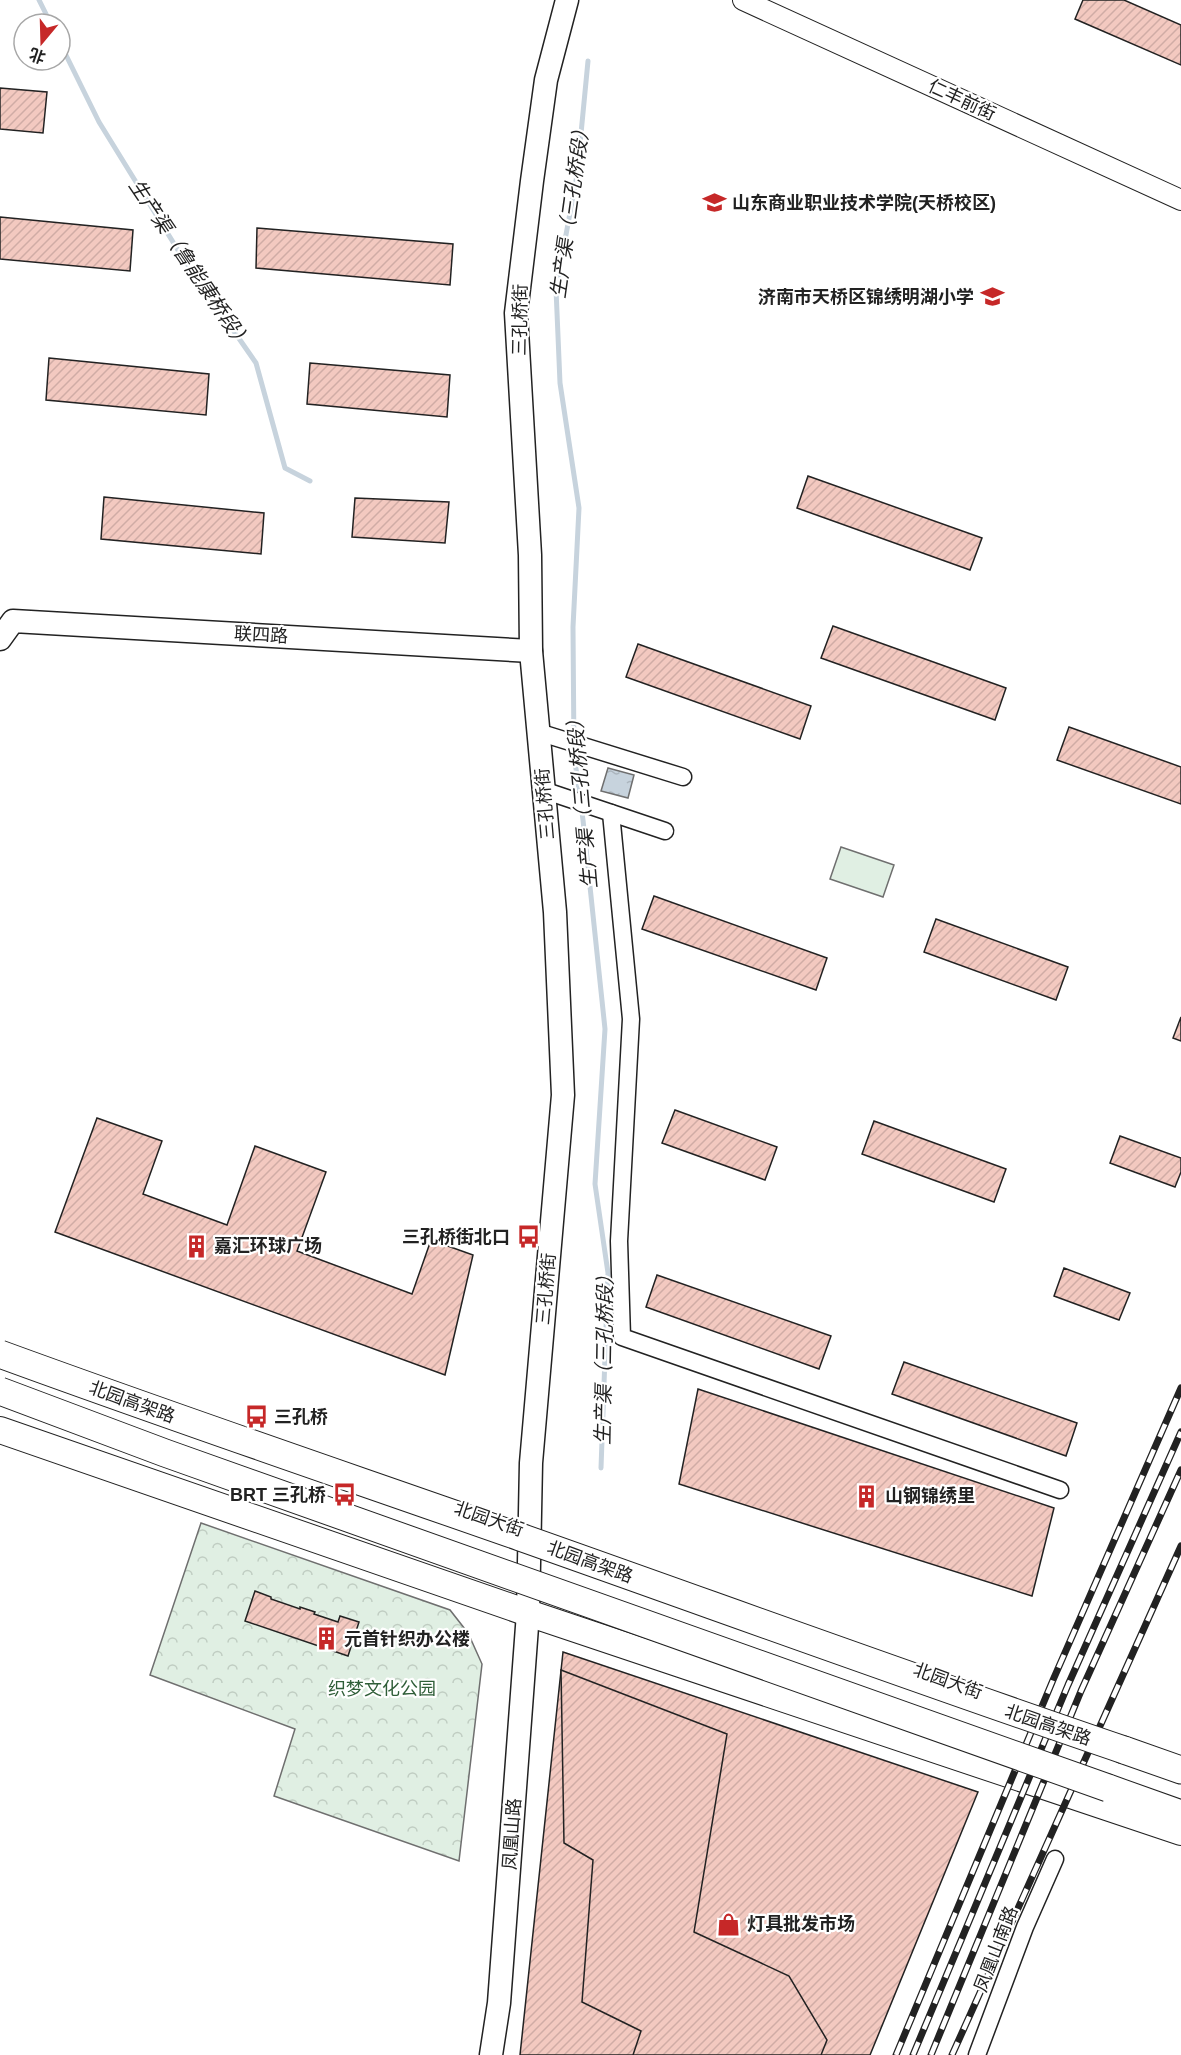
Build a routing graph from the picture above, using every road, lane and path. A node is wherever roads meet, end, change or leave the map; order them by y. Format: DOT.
graph roads {
  1 [pos="567,0"];
  2 [pos="743,0"];
  3 [pos="1181,200"];
  4 [pos="0,639"];
  5 [pos="531,651"];
  6 [pos="538,732"];
  7 [pos="683,777"];
  8 [pos="543,790"];
  9 [pos="611,813"];
  10 [pos="665,831"];
  11 [pos="0,1348"];
  12 [pos="0,1354"];
  13 [pos="0,1391"];
  14 [pos="132,1402"];
  15 [pos="0,1430"];
  16 [pos="1060,1490"];
  17 [pos="528,1532"];
  18 [pos="528,1612"];
  19 [pos="1180,1769"];
  20 [pos="1181,1814"];
  21 [pos="1181,1832"];
  22 [pos="1055,1859"];
  23 [pos="491,2055"];
  24 [pos="977,2055"];
  1 -- 5 [label="main road, 三孔桥街"];
  2 -- 3 [label="street, 仁丰前街"];
  4 -- 5 [label="main road, 联四路"];
  5 -- 6 [label="main road, 三孔桥街"];
  6 -- 7 [label="street"];
  6 -- 8 [label="main road, 三孔桥街"];
  8 -- 9 [label="street"];
  8 -- 17 [label="main road, 三孔桥街"];
  9 -- 10 [label="street"];
  9 -- 16 [label="street"];
  11 -- 14 [label="highway, bridge"];
  11 -- 17 [label="main road, 北园大街"];
  12 -- 14 [label="highway, 北园高架路, bridge"];
  13 -- 20 [label="highway, 北园高架路, bridge"];
  14 -- 19 [label="highway, 北园高架路, bridge"];
  15 -- 18 [label="main road"];
  17 -- 18 [label="main road, 三孔桥街"];
  17 -- 19 [label="main road, 北园大街"];
  18 -- 21 [label="main road"];
  18 -- 23 [label="main road, 凤凰山路"];
  22 -- 24 [label="street, 凤凰山南路"];
}
